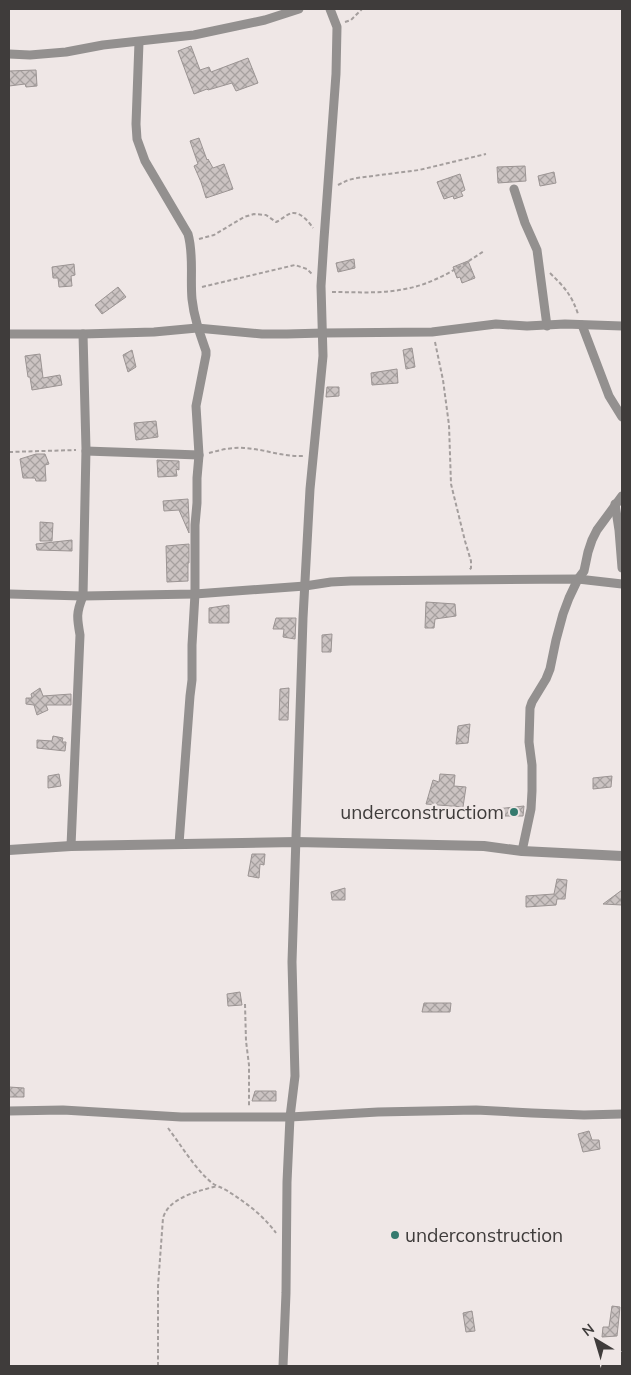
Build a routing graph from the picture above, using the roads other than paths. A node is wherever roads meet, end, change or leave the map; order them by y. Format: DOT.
graph roads {
  1 [pos="299,9"];
  2 [pos="330,9"];
  3 [pos="139,42"];
  4 [pos="9,54"];
  5 [pos="514,189"];
  6 [pos="582,324"];
  7 [pos="547,326"];
  8 [pos="622,326"];
  9 [pos="197,328"];
  10 [pos="323,333"];
  11 [pos="9,334"];
  12 [pos="83,334"];
  13 [pos="622,418"];
  14 [pos="86,450"];
  15 [pos="199,455"];
  16 [pos="622,496"];
  17 [pos="616,504"];
  18 [pos="622,568"];
  19 [pos="578,580"];
  20 [pos="622,584"];
  21 [pos="305,586"];
  22 [pos="9,594"];
  23 [pos="194,594"];
  24 [pos="83,596"];
  25 [pos="296,842"];
  26 [pos="179,844"];
  27 [pos="71,846"];
  28 [pos="9,850"];
  29 [pos="522,851"];
  30 [pos="622,856"];
  31 [pos="9,1111"];
  32 [pos="622,1114"];
  33 [pos="290,1117"];
  34 [pos="283,1366"];
  1 -- 3 [label="street"];
  2 -- 10 [label="street"];
  3 -- 4 [label="street"];
  3 -- 9 [label="street"];
  5 -- 7 [label="street"];
  6 -- 7 [label="street"];
  6 -- 8 [label="street"];
  6 -- 13 [label="street"];
  7 -- 10 [label="street"];
  9 -- 10 [label="street"];
  9 -- 12 [label="street"];
  9 -- 15 [label="street"];
  10 -- 21 [label="street"];
  11 -- 12 [label="street"];
  12 -- 14 [label="street"];
  14 -- 15 [label="street"];
  14 -- 24 [label="street"];
  15 -- 23 [label="street"];
  16 -- 17 [label="street"];
  17 -- 18 [label="street"];
  17 -- 19 [label="street"];
  19 -- 20 [label="street"];
  19 -- 21 [label="street"];
  19 -- 29 [label="street"];
  21 -- 23 [label="street"];
  21 -- 25 [label="street"];
  22 -- 24 [label="street"];
  23 -- 24 [label="street"];
  23 -- 26 [label="street"];
  24 -- 27 [label="street"];
  25 -- 26 [label="street"];
  25 -- 29 [label="street"];
  25 -- 33 [label="street"];
  26 -- 27 [label="street"];
  27 -- 28 [label="street"];
  29 -- 30 [label="street"];
  31 -- 33 [label="street"];
  32 -- 33 [label="street"];
  33 -- 34 [label="street"];
}
